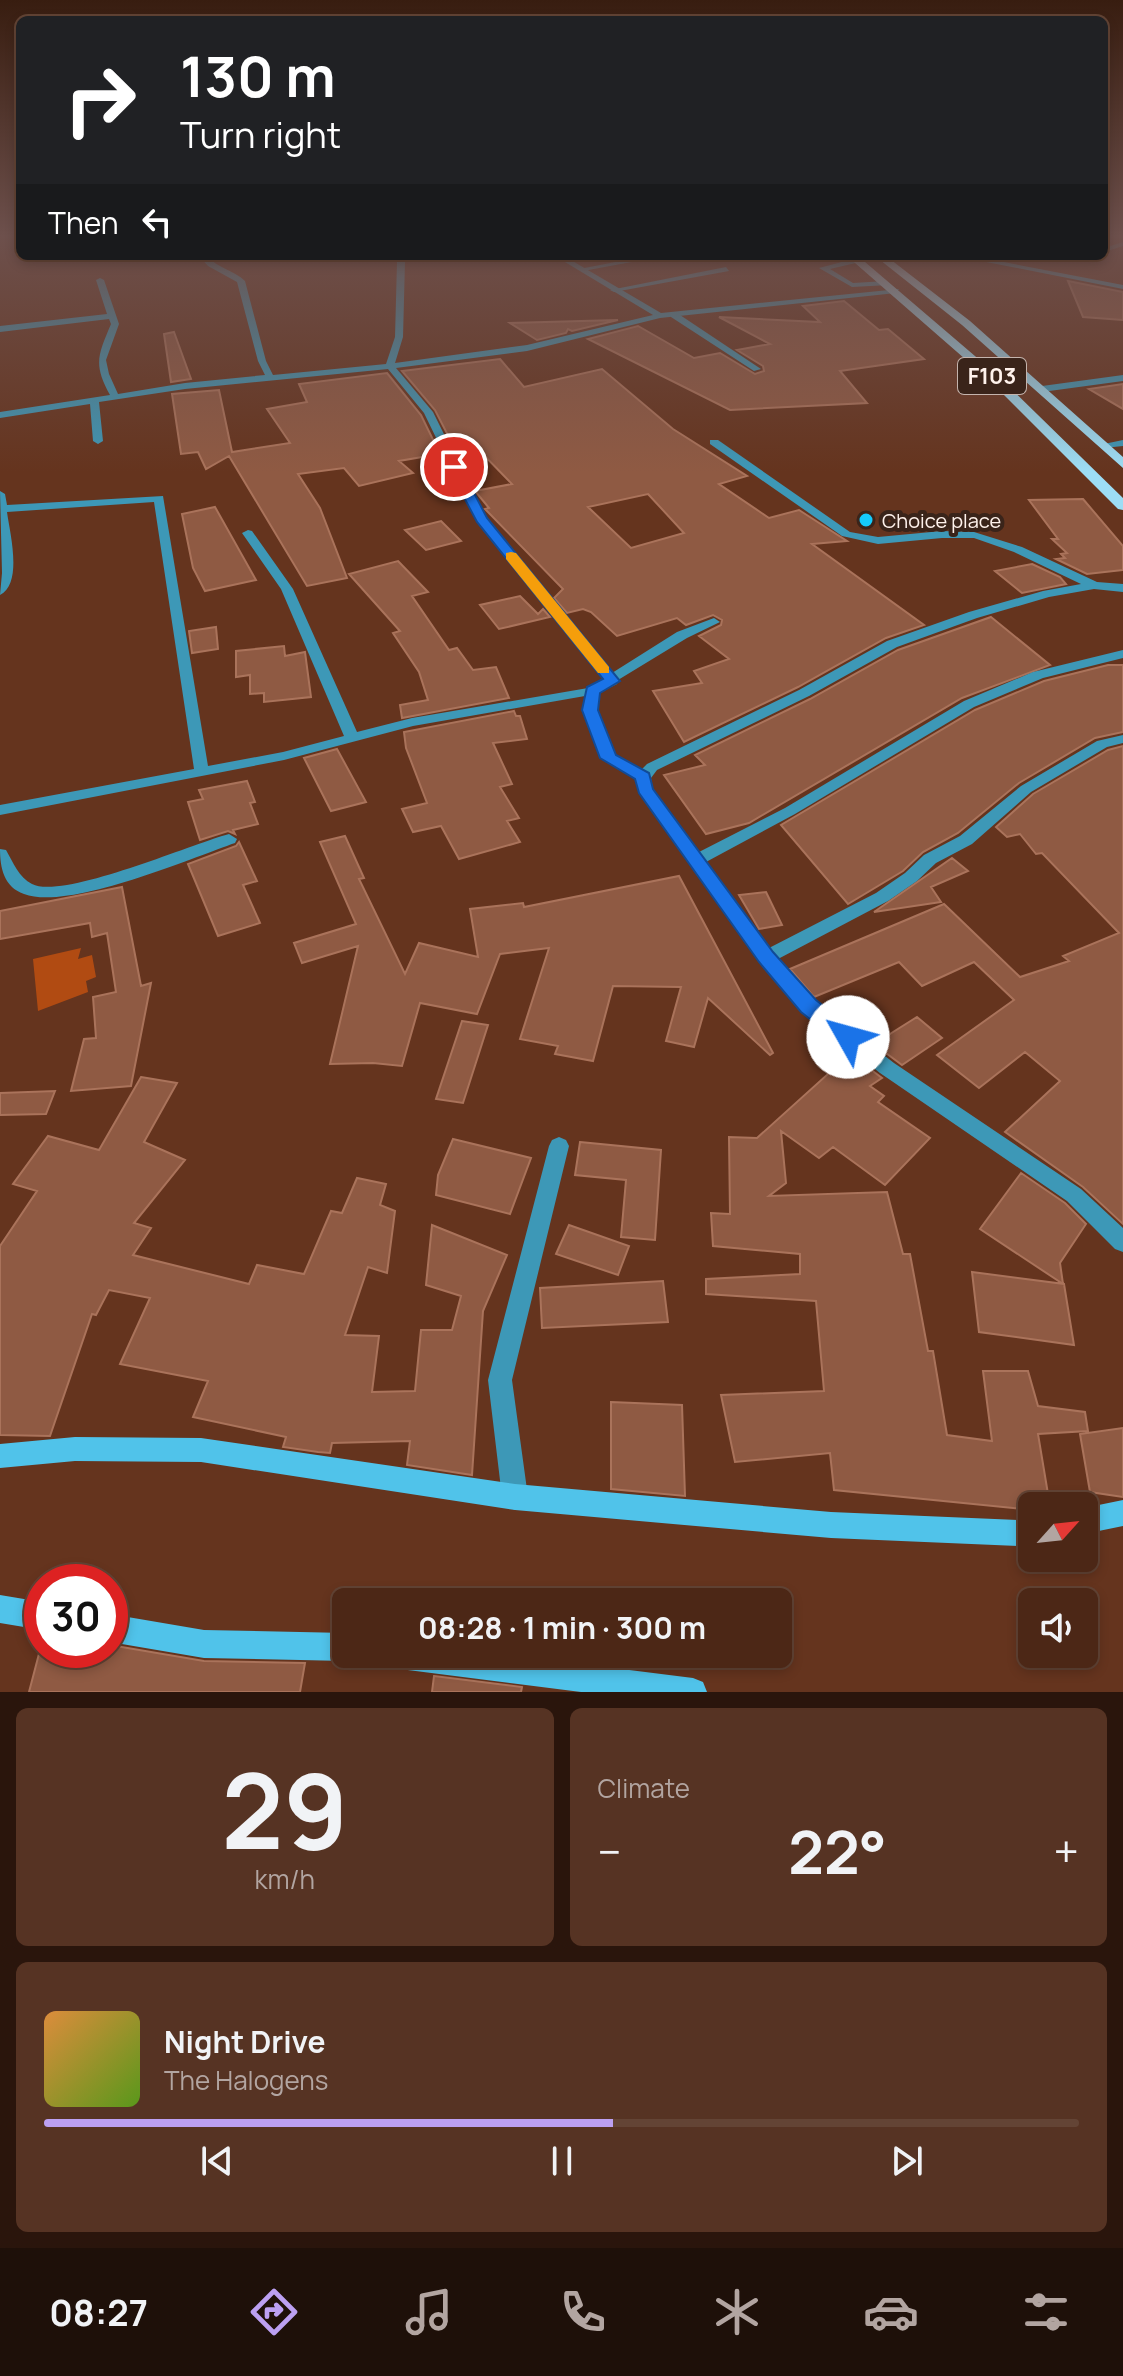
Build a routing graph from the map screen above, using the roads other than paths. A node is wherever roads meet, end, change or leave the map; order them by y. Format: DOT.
graph roads {
  1 [pos="250,314"];
  2 [pos="400,314"];
  3 [pos="656,314"];
  4 [pos="682,314"];
  5 [pos="922,314"];
  6 [pos="954,314"];
  7 [pos="674,315"];
  8 [pos="111,316"];
  9 [pos="660,316"];
  10 [pos="0,329"];
  11 [pos="390,366"];
  12 [pos="757,369"];
  13 [pos="270,377"];
  14 [pos="1123,378"];
  15 [pos="1042,389"];
  16 [pos="115,396"];
  17 [pos="94,399"];
  18 [pos="0,415"];
  19 [pos="98,441"];
  20 [pos="714,442"];
  21 [pos="1123,443"];
  22 [pos="1104,445"];
  23 [pos="1123,464"];
  24 [pos="0,494"];
  25 [pos="1123,506"];
  26 [pos="1,509"];
  27 [pos="248,533"];
  28 [pos="1094,585"];
  29 [pos="1123,588"];
  30 [pos="0,591"];
  31 [pos="714,622"];
  32 [pos="1123,654"];
  33 [pos="612,681"];
  34 [pos="592,691"];
  35 [pos="352,738"];
  36 [pos="1123,739"];
  37 [pos="202,772"];
  38 [pos="643,777"];
  39 [pos="0,810"];
  40 [pos="229,839"];
  41 [pos="0,854"];
  42 [pos="696,860"];
  43 [pos="766,957"];
  44 [pos="559,1146"];
  45 [pos="1123,1242"];
  46 [pos="0,1456"];
  47 [pos="515,1497"];
  48 [pos="1123,1513"];
  49 [pos="1098,1518"];
  50 [pos="1018,1533"];
  51 [pos="0,1609"];
  52 [pos="24,1613"];
  53 [pos="128,1631"];
  54 [pos="332,1647"];
  55 [pos="503,1668"];
  56 [pos="693,1692"];
  1 -- 13 [label="street"];
  2 -- 11 [label="street"];
  3 -- 9 [label="street"];
  4 -- 7 [label="street"];
  5 -- 25 [label="main road, F103"];
  6 -- 15 [label="main road, F103"];
  7 -- 9 [label="street"];
  7 -- 12 [label="street"];
  8 -- 10 [label="street"];
  8 -- 16 [label="street"];
  9 -- 11 [label="street"];
  11 -- 13 [label="street"];
  11 -- 33 [label="street"];
  13 -- 16 [label="street"];
  14 -- 15 [label="street"];
  15 -- 22 [label="main road, F103"];
  16 -- 17 [label="street"];
  17 -- 18 [label="street"];
  17 -- 19 [label="street"];
  20 -- 28 [label="street"];
  21 -- 22 [label="street"];
  22 -- 23 [label="main road, F103"];
  24 -- 26 [label="street"];
  26 -- 30 [label="street"];
  26 -- 37 [label="street"];
  27 -- 35 [label="street"];
  28 -- 29 [label="street"];
  28 -- 38 [label="street"];
  31 -- 33 [label="street"];
  32 -- 42 [label="street"];
  33 -- 34 [label="street"];
  34 -- 35 [label="street"];
  34 -- 38 [label="street"];
  35 -- 37 [label="street"];
  36 -- 43 [label="street"];
  37 -- 39 [label="street"];
  38 -- 42 [label="street"];
  40 -- 41 [label="street"];
  42 -- 43 [label="street"];
  43 -- 45 [label="street"];
  44 -- 47 [label="street"];
  46 -- 47 [label="street"];
  47 -- 50 [label="street"];
  48 -- 49 [label="street"];
  51 -- 52 [label="street"];
  53 -- 54 [label="street"];
  55 -- 56 [label="street"];
}
